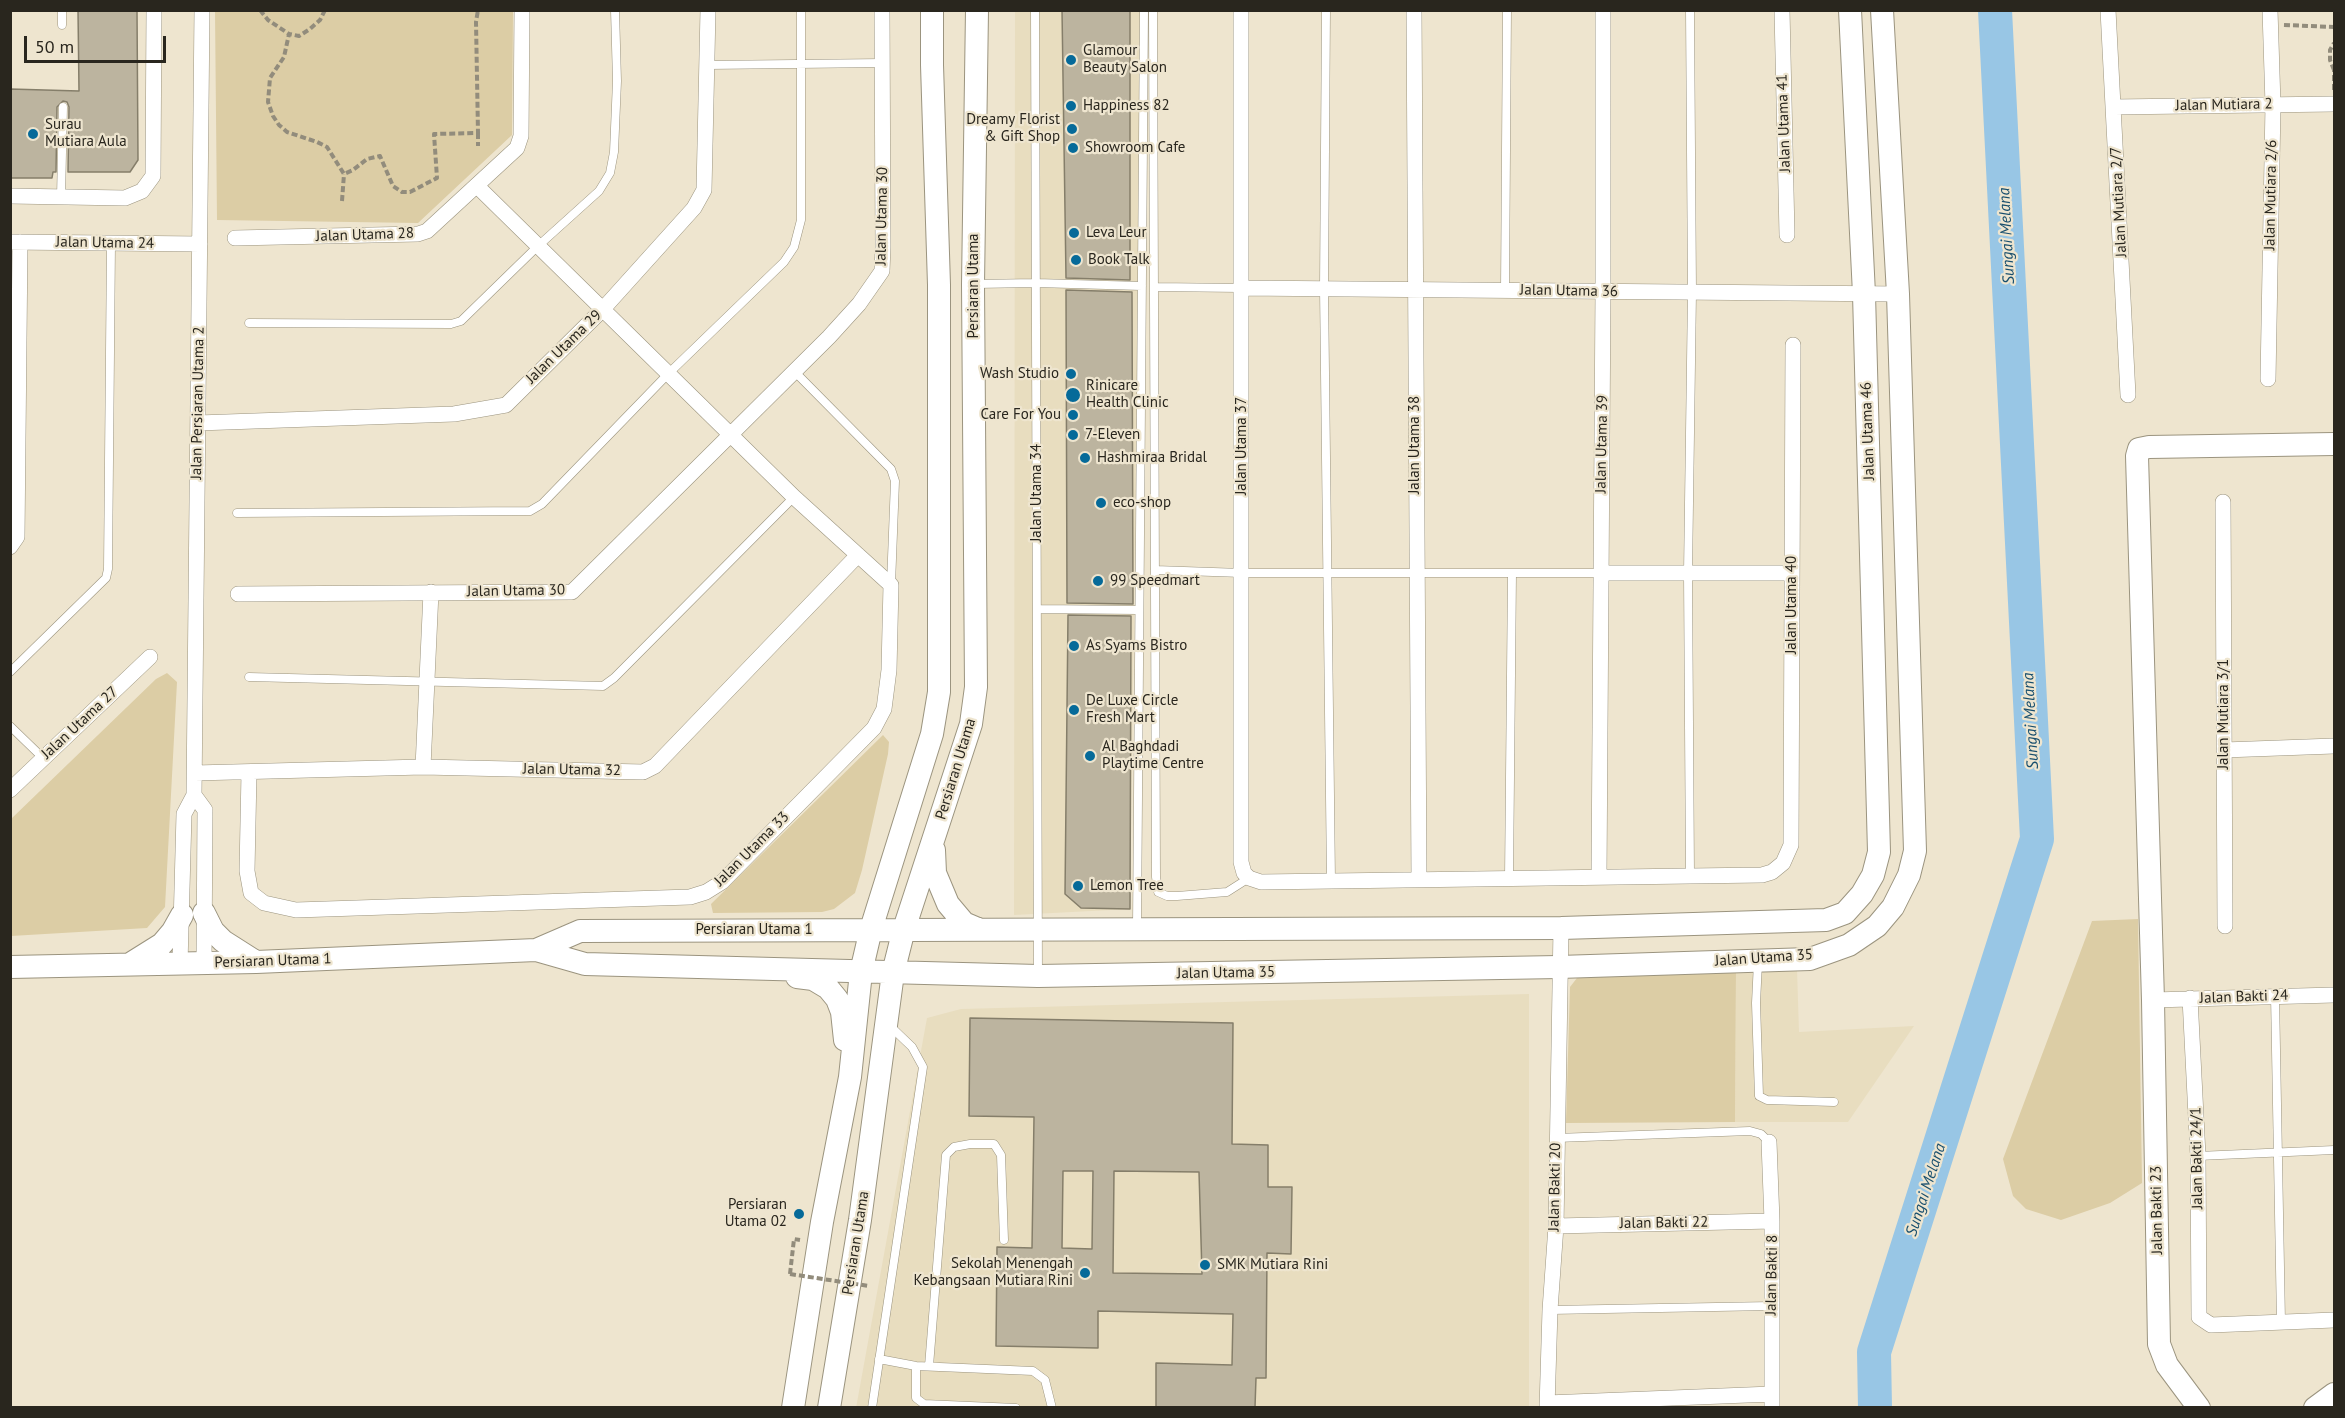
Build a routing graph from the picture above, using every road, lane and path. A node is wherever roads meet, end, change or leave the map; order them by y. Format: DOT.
graph roads {
  1 [pos="62,10"];
  2 [pos="154,10"];
  3 [pos="202,10"];
  4 [pos="260,10"];
  5 [pos="325,10"];
  6 [pos="478,10"];
  7 [pos="522,10"];
  8 [pos="615,10"];
  9 [pos="708,10"];
  10 [pos="801,10"];
  11 [pos="882,10"];
  12 [pos="932,10"];
  13 [pos="977,10"];
  14 [pos="1035,10"];
  15 [pos="1144,10"];
  16 [pos="1153,10"];
  17 [pos="1241,10"];
  18 [pos="1326,10"];
  19 [pos="1414,10"];
  20 [pos="1507,10"];
  21 [pos="1603,10"];
  22 [pos="1690,10"];
  23 [pos="1782,10"];
  24 [pos="1850,10"];
  25 [pos="1882,10"];
  26 [pos="2108,10"];
  27 [pos="2270,18"];
  28 [pos="62,25"];
  29 [pos="2334,27"];
  30 [pos="289,34"];
  31 [pos="2334,43"];
  32 [pos="801,63"];
  33 [pos="883,63"];
  34 [pos="707,65"];
  35 [pos="2334,70"];
  36 [pos="2334,104"];
  37 [pos="2273,105"];
  38 [pos="63,107"];
  39 [pos="2114,107"];
  40 [pos="478,133"];
  41 [pos="478,146"];
  42 [pos="344,174"];
  43 [pos="477,186"];
  44 [pos="10,196"];
  45 [pos="61,197"];
  46 [pos="342,201"];
  47 [pos="1787,235"];
  48 [pos="235,238"];
  49 [pos="15,242"];
  50 [pos="111,243"];
  51 [pos="200,244"];
  52 [pos="538,246"];
  53 [pos="1036,283"];
  54 [pos="974,284"];
  55 [pos="1142,286"];
  56 [pos="1155,287"];
  57 [pos="1241,288"];
  58 [pos="1323,288"];
  59 [pos="1415,289"];
  60 [pos="1505,290"];
  61 [pos="1603,291"];
  62 [pos="1692,292"];
  63 [pos="1864,294"];
  64 [pos="1898,294"];
  65 [pos="603,309"];
  66 [pos="249,323"];
  67 [pos="1793,345"];
  68 [pos="794,371"];
  69 [pos="669,374"];
  70 [pos="2268,380"];
  71 [pos="2128,394"];
  72 [pos="198,423"];
  73 [pos="731,434"];
  74 [pos="2334,444"];
  75 [pos="794,496"];
  76 [pos="2223,502"];
  77 [pos="237,513"];
  78 [pos="10,547"];
  79 [pos="858,555"];
  80 [pos="1155,570"];
  81 [pos="1242,573"];
  82 [pos="1328,573"];
  83 [pos="1416,573"];
  84 [pos="1512,573"];
  85 [pos="1600,573"];
  86 [pos="1688,573"];
  87 [pos="1792,573"];
  88 [pos="891,585"];
  89 [pos="431,592"];
  90 [pos="238,594"];
  91 [pos="1038,609"];
  92 [pos="1138,610"];
  93 [pos="150,657"];
  94 [pos="10,672"];
  95 [pos="249,677"];
  96 [pos="427,680"];
  97 [pos="10,726"];
  98 [pos="2334,746"];
  99 [pos="2224,750"];
  100 [pos="42,757"];
  101 [pos="423,768"];
  102 [pos="195,773"];
  103 [pos="249,773"];
  104 [pos="10,790"];
  105 [pos="194,795"];
  106 [pos="934,841"];
  107 [pos="1690,876"];
  108 [pos="1599,877"];
  109 [pos="1249,878"];
  110 [pos="1509,878"];
  111 [pos="1419,880"];
  112 [pos="1331,881"];
  113 [pos="193,914"];
  114 [pos="2225,926"];
  115 [pos="1137,928"];
  116 [pos="1561,928"];
  117 [pos="871,929"];
  118 [pos="904,929"];
  119 [pos="978,929"];
  120 [pos="1038,929"];
  121 [pos="536,950"];
  122 [pos="1758,960"];
  123 [pos="256,962"];
  124 [pos="204,963"];
  125 [pos="130,964"];
  126 [pos="180,964"];
  127 [pos="10,967"];
  128 [pos="1559,967"];
  129 [pos="714,968"];
  130 [pos="861,972"];
  131 [pos="893,973"];
  132 [pos="1038,976"];
  133 [pos="2275,995"];
  134 [pos="2334,995"];
  135 [pos="2190,999"];
  136 [pos="2153,1000"];
  137 [pos="885,1022"];
  138 [pos="850,1077"];
  139 [pos="1834,1102"];
  140 [pos="1556,1138"];
  141 [pos="1769,1142"];
  142 [pos="2334,1150"];
  143 [pos="2278,1152"];
  144 [pos="2198,1156"];
  145 [pos="1772,1221"];
  146 [pos="1556,1226"];
  147 [pos="794,1239"];
  148 [pos="1004,1240"];
  149 [pos="868,1286"];
  150 [pos="1771,1306"];
  151 [pos="1550,1310"];
  152 [pos="2334,1320"];
  153 [pos="2281,1322"];
  154 [pos="879,1359"];
  155 [pos="916,1366"];
  156 [pos="929,1366"];
  157 [pos="2334,1394"];
  158 [pos="1772,1401"];
  159 [pos="1547,1405"];
  160 [pos="933,1406"];
  161 [pos="793,1407"];
  162 [pos="829,1407"];
  163 [pos="872,1407"];
  164 [pos="1016,1407"];
  165 [pos="1052,1407"];
  166 [pos="2199,1407"];
  167 [pos="2315,1407"];
  1 -- 28 [label="lane"];
  2 -- 45 [label="street"];
  3 -- 51 [label="street, Jalan Persiaran Utama 2"];
  4 -- 30 [label="path"];
  5 -- 30 [label="path"];
  6 -- 40 [label="path"];
  7 -- 43 [label="street, Jalan Utama 28"];
  8 -- 52 [label="lane"];
  9 -- 34 [label="street, Jalan Utama 29"];
  10 -- 32 [label="lane"];
  11 -- 33 [label="street, Jalan Utama 30"];
  12 -- 117 [label="street"];
  13 -- 54 [label="street, Persiaran Utama"];
  14 -- 53 [label="lane, Jalan Utama 34"];
  15 -- 55 [label="lane"];
  16 -- 56 [label="lane"];
  17 -- 57 [label="street, Jalan Utama 37"];
  18 -- 58 [label="lane"];
  19 -- 59 [label="street, Jalan Utama 38"];
  20 -- 60 [label="lane"];
  21 -- 61 [label="street, Jalan Utama 39"];
  22 -- 62 [label="lane"];
  23 -- 47 [label="street, Jalan Utama 41"];
  24 -- 63 [label="street, Jalan Utama 46"];
  25 -- 64 [label="street"];
  26 -- 39 [label="street, Jalan Mutiara 2/7"];
  27 -- 29 [label="path"];
  27 -- 37 [label="street, Jalan Mutiara 2/6"];
  30 -- 42 [label="path"];
  31 -- 35 [label="path"];
  32 -- 33 [label="lane"];
  32 -- 34 [label="lane"];
  32 -- 69 [label="lane"];
  33 -- 68 [label="street, Jalan Utama 30"];
  34 -- 65 [label="street, Jalan Utama 29"];
  36 -- 37 [label="street, Jalan Mutiara 2"];
  37 -- 39 [label="street, Jalan Mutiara 2"];
  37 -- 70 [label="street, Jalan Mutiara 2/6"];
  38 -- 45 [label="lane"];
  39 -- 71 [label="street, Jalan Mutiara 2/7"];
  40 -- 41 [label="path"];
  40 -- 42 [label="path"];
  42 -- 46 [label="path"];
  43 -- 48 [label="street, Jalan Utama 28"];
  43 -- 52 [label="street"];
  44 -- 45 [label="street"];
  49 -- 50 [label="street, Jalan Utama 24"];
  49 -- 78 [label="street"];
  50 -- 51 [label="street, Jalan Utama 24"];
  50 -- 94 [label="lane"];
  51 -- 72 [label="street, Jalan Persiaran Utama 2"];
  52 -- 65 [label="street"];
  52 -- 66 [label="lane"];
  53 -- 54 [label="lane"];
  53 -- 55 [label="lane"];
  53 -- 91 [label="lane, Jalan Utama 34"];
  54 -- 106 [label="street, Persiaran Utama"];
  55 -- 92 [label="lane"];
  56 -- 57 [label="lane"];
  56 -- 80 [label="lane"];
  57 -- 58 [label="street, Jalan Utama 36"];
  57 -- 81 [label="street, Jalan Utama 37"];
  58 -- 59 [label="street, Jalan Utama 36"];
  58 -- 82 [label="lane"];
  59 -- 60 [label="street, Jalan Utama 36"];
  59 -- 83 [label="street, Jalan Utama 38"];
  60 -- 61 [label="street, Jalan Utama 36"];
  61 -- 62 [label="street, Jalan Utama 36"];
  61 -- 85 [label="street, Jalan Utama 39"];
  62 -- 63 [label="street, Jalan Utama 36"];
  62 -- 86 [label="lane"];
  63 -- 64 [label="street, Jalan Utama 36"];
  63 -- 116 [label="street, Jalan Utama 46"];
  64 -- 122 [label="street, Jalan Utama 35"];
  65 -- 69 [label="street"];
  65 -- 72 [label="street, Jalan Utama 29"];
  67 -- 87 [label="street, Jalan Utama 40"];
  68 -- 73 [label="street, Jalan Utama 30"];
  68 -- 88 [label="lane, Jalan Utama 33"];
  69 -- 73 [label="street"];
  69 -- 77 [label="lane"];
  72 -- 102 [label="street, Jalan Persiaran Utama 2"];
  73 -- 75 [label="street"];
  73 -- 89 [label="street, Jalan Utama 30"];
  74 -- 136 [label="street, Jalan Bakti 23"];
  75 -- 79 [label="street"];
  75 -- 96 [label="lane"];
  76 -- 99 [label="street, Jalan Mutiara 3/1"];
  79 -- 88 [label="street"];
  79 -- 101 [label="street, Jalan Utama 32"];
  80 -- 81 [label="lane"];
  80 -- 109 [label="lane"];
  81 -- 82 [label="lane"];
  81 -- 109 [label="street, Jalan Utama 37"];
  82 -- 83 [label="lane"];
  82 -- 112 [label="lane"];
  83 -- 84 [label="lane"];
  83 -- 111 [label="street, Jalan Utama 38"];
  84 -- 85 [label="lane"];
  84 -- 110 [label="lane"];
  85 -- 86 [label="street"];
  85 -- 108 [label="street, Jalan Utama 39"];
  86 -- 87 [label="street"];
  86 -- 107 [label="lane"];
  87 -- 107 [label="street, Jalan Utama 40"];
  88 -- 103 [label="street, Jalan Utama 33"];
  89 -- 90 [label="street, Jalan Utama 30"];
  89 -- 96 [label="street"];
  91 -- 92 [label="lane"];
  91 -- 120 [label="lane, Jalan Utama 34"];
  92 -- 115 [label="lane"];
  93 -- 100 [label="street, Jalan Utama 27"];
  95 -- 96 [label="lane"];
  96 -- 101 [label="street"];
  97 -- 100 [label="lane"];
  98 -- 99 [label="street"];
  99 -- 114 [label="street, Jalan Mutiara 3/1"];
  100 -- 104 [label="street, Jalan Utama 27"];
  101 -- 103 [label="street, Jalan Utama 32"];
  102 -- 103 [label="street, Jalan Utama 32"];
  102 -- 105 [label="street, Jalan Persiaran Utama 2"];
  105 -- 113 [label="street, Jalan Persiaran Utama 2"];
  105 -- 113 [label="street, Jalan Persiaran Utama 2"];
  106 -- 118 [label="street, Persiaran Utama"];
  106 -- 119 [label="street"];
  107 -- 108 [label="street"];
  108 -- 110 [label="street"];
  109 -- 112 [label="street"];
  110 -- 111 [label="street"];
  111 -- 112 [label="street"];
  113 -- 123 [label="street"];
  113 -- 124 [label="street, Jalan Persiaran Utama 2"];
  113 -- 125 [label="street"];
  113 -- 126 [label="street, Jalan Persiaran Utama 2"];
  115 -- 116 [label="street"];
  115 -- 120 [label="street"];
  116 -- 128 [label="street"];
  117 -- 118 [label="street, Persiaran Utama 1"];
  117 -- 121 [label="street, Persiaran Utama 1"];
  117 -- 130 [label="street"];
  118 -- 119 [label="street"];
  118 -- 131 [label="street, Persiaran Utama"];
  119 -- 120 [label="street"];
  120 -- 132 [label="lane, Jalan Utama 34"];
  121 -- 123 [label="street, Persiaran Utama 1"];
  121 -- 129 [label="street, Persiaran Utama 1"];
  122 -- 128 [label="street, Jalan Utama 35"];
  122 -- 139 [label="lane"];
  123 -- 124 [label="street, Persiaran Utama 1"];
  124 -- 126 [label="street, Persiaran Utama 1"];
  125 -- 126 [label="street, Persiaran Utama 1"];
  125 -- 127 [label="street, Persiaran Utama 1"];
  128 -- 132 [label="street, Jalan Utama 35"];
  128 -- 140 [label="street, Jalan Bakti 20"];
  129 -- 130 [label="street, Persiaran Utama 1"];
  129 -- 138 [label="street"];
  130 -- 131 [label="street, Persiaran Utama 1"];
  130 -- 138 [label="street"];
  131 -- 132 [label="street, Jalan Utama 35"];
  131 -- 137 [label="street, Persiaran Utama"];
  133 -- 134 [label="street, Jalan Bakti 24"];
  133 -- 135 [label="street, Jalan Bakti 24"];
  133 -- 143 [label="lane"];
  135 -- 136 [label="street, Jalan Bakti 24"];
  135 -- 144 [label="street, Jalan Bakti 24/1"];
  136 -- 166 [label="street, Jalan Bakti 23"];
  137 -- 154 [label="lane"];
  137 -- 162 [label="street, Persiaran Utama"];
  138 -- 161 [label="street"];
  140 -- 141 [label="lane"];
  140 -- 146 [label="street, Jalan Bakti 20"];
  141 -- 145 [label="street, Jalan Bakti 8"];
  142 -- 143 [label="lane"];
  143 -- 144 [label="lane"];
  143 -- 153 [label="lane"];
  144 -- 153 [label="street, Jalan Bakti 24/1"];
  145 -- 146 [label="street, Jalan Bakti 22"];
  145 -- 150 [label="street, Jalan Bakti 8"];
  146 -- 151 [label="street, Jalan Bakti 20"];
  147 -- 149 [label="path, bridge"];
  148 -- 156 [label="lane"];
  150 -- 151 [label="lane"];
  150 -- 158 [label="street, Jalan Bakti 8"];
  151 -- 159 [label="street, Jalan Bakti 20"];
  152 -- 153 [label="street"];
  154 -- 155 [label="lane"];
  154 -- 163 [label="lane"];
  155 -- 156 [label="lane"];
  155 -- 160 [label="lane"];
  156 -- 165 [label="lane"];
  157 -- 167 [label="street"];
  158 -- 159 [label="street"];
  160 -- 164 [label="lane"];
}
